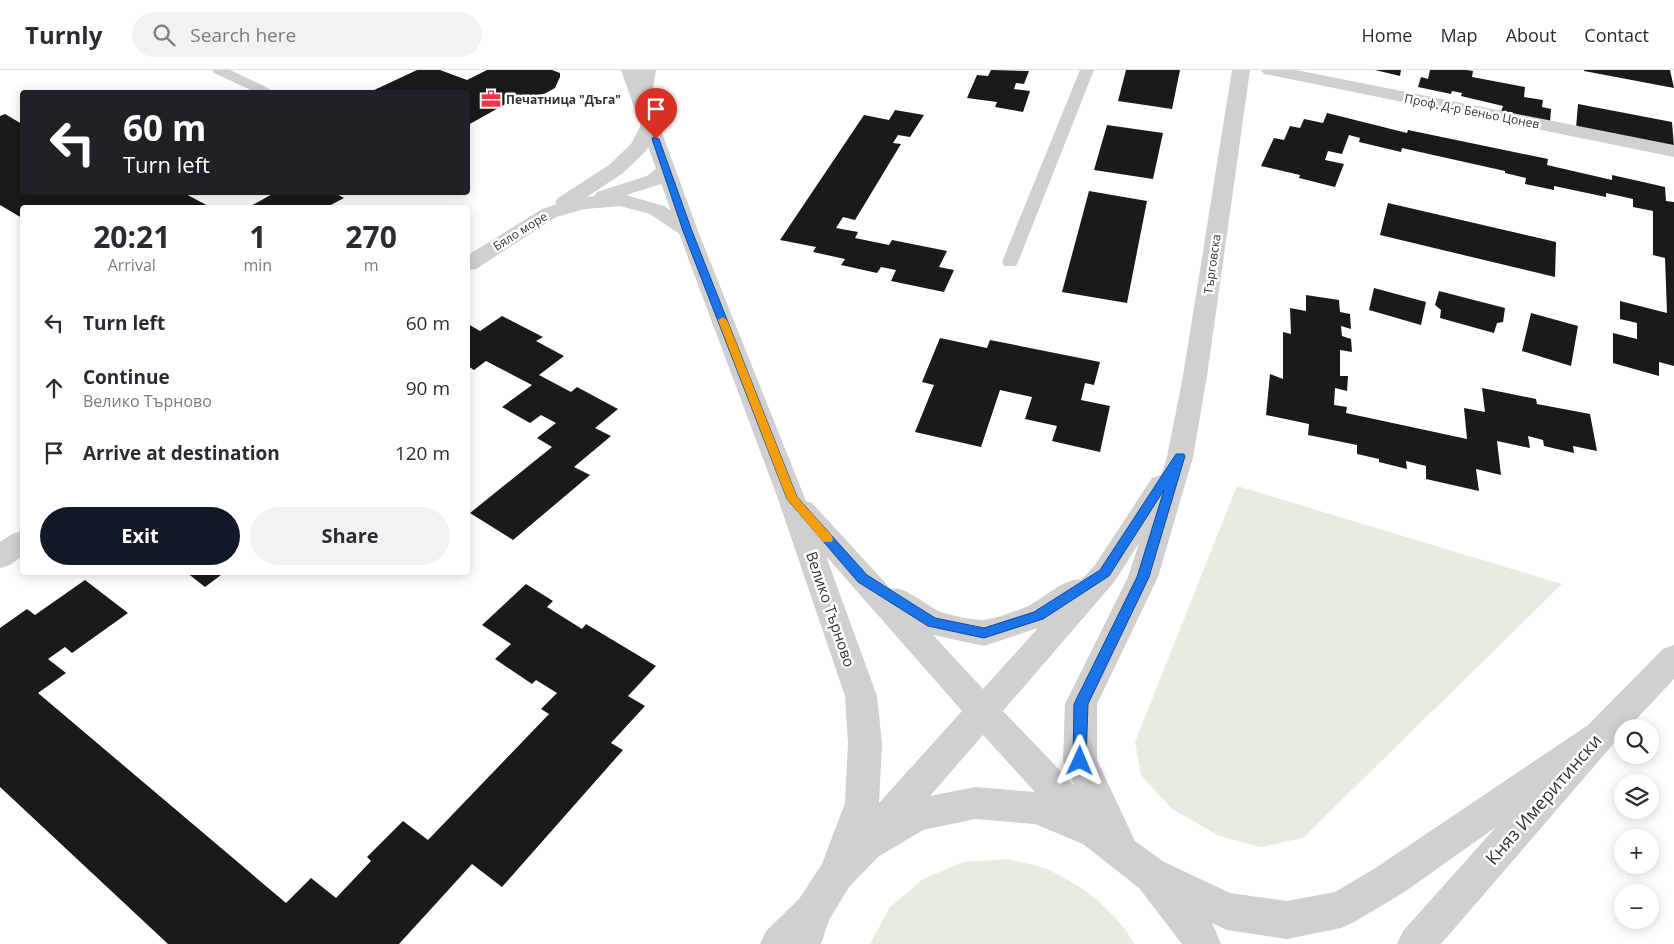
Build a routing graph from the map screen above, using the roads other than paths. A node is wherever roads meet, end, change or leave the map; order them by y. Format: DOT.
graph roads {
  1 [pos="219,70"];
  2 [pos="630,70"];
  3 [pos="647,70"];
  4 [pos="1088,70"];
  5 [pos="1241,70"];
  6 [pos="1270,70"];
  7 [pos="261,90"];
  8 [pos="642,100"];
  9 [pos="650,123"];
  10 [pos="1674,151"];
  11 [pos="666,170"];
  12 [pos="600,180"];
  13 [pos="583,203"];
  14 [pos="549,213"];
  15 [pos="688,231"];
  16 [pos="1010,262"];
  17 [pos="470,263"];
  18 [pos="1180,456"];
  19 [pos="792,499"];
  20 [pos="20,543"];
  21 [pos="0,556"];
  22 [pos="1105,573"];
  23 [pos="862,579"];
  24 [pos="1674,658"];
  25 [pos="983,712"];
  26 [pos="1600,735"];
  27 [pos="1108,842"];
  28 [pos="866,845"];
  29 [pos="836,874"];
  30 [pos="1152,875"];
  31 [pos="808,927"];
  32 [pos="779,944"];
  33 [pos="1202,944"];
  34 [pos="1416,944"];
  1 -- 7 [label="lane"];
  2 -- 8 [label="street, Велико Търново"];
  3 -- 8 [label="street"];
  4 -- 16 [label="lane"];
  5 -- 18 [label="street, Търговска"];
  6 -- 10 [label="street, Проф. Д-р Беньо Цонев"];
  8 -- 9 [label="street, Велико Търново"];
  9 -- 11 [label="street, Велико Търново"];
  9 -- 12 [label="street"];
  11 -- 12 [label="street"];
  11 -- 13 [label="street"];
  11 -- 15 [label="street, Велико Търново"];
  12 -- 14 [label="street"];
  13 -- 14 [label="street, Бяло море"];
  13 -- 15 [label="street, Бяло море"];
  14 -- 17 [label="street, Бяло море"];
  15 -- 19 [label="street, Велико Търново"];
  18 -- 22 [label="street"];
  18 -- 27 [label="street, Търговска"];
  19 -- 23 [label="street"];
  19 -- 29 [label="street, Велико Търново"];
  20 -- 21 [label="street"];
  22 -- 23 [label="street"];
  22 -- 25 [label="street"];
  23 -- 25 [label="street"];
  24 -- 26 [label="street, Княз Имеритински"];
  25 -- 27 [label="street"];
  25 -- 28 [label="street"];
  26 -- 30 [label="street"];
  26 -- 34 [label="street, Княз Имеритински"];
  27 -- 28 [label="street, Велико Търново"];
  27 -- 30 [label="street, Велико Търново"];
  28 -- 29 [label="street, Велико Търново"];
  29 -- 31 [label="street, Велико Търново"];
  30 -- 33 [label="street, Велико Търново"];
  31 -- 32 [label="street, Велико Търново"];
}
